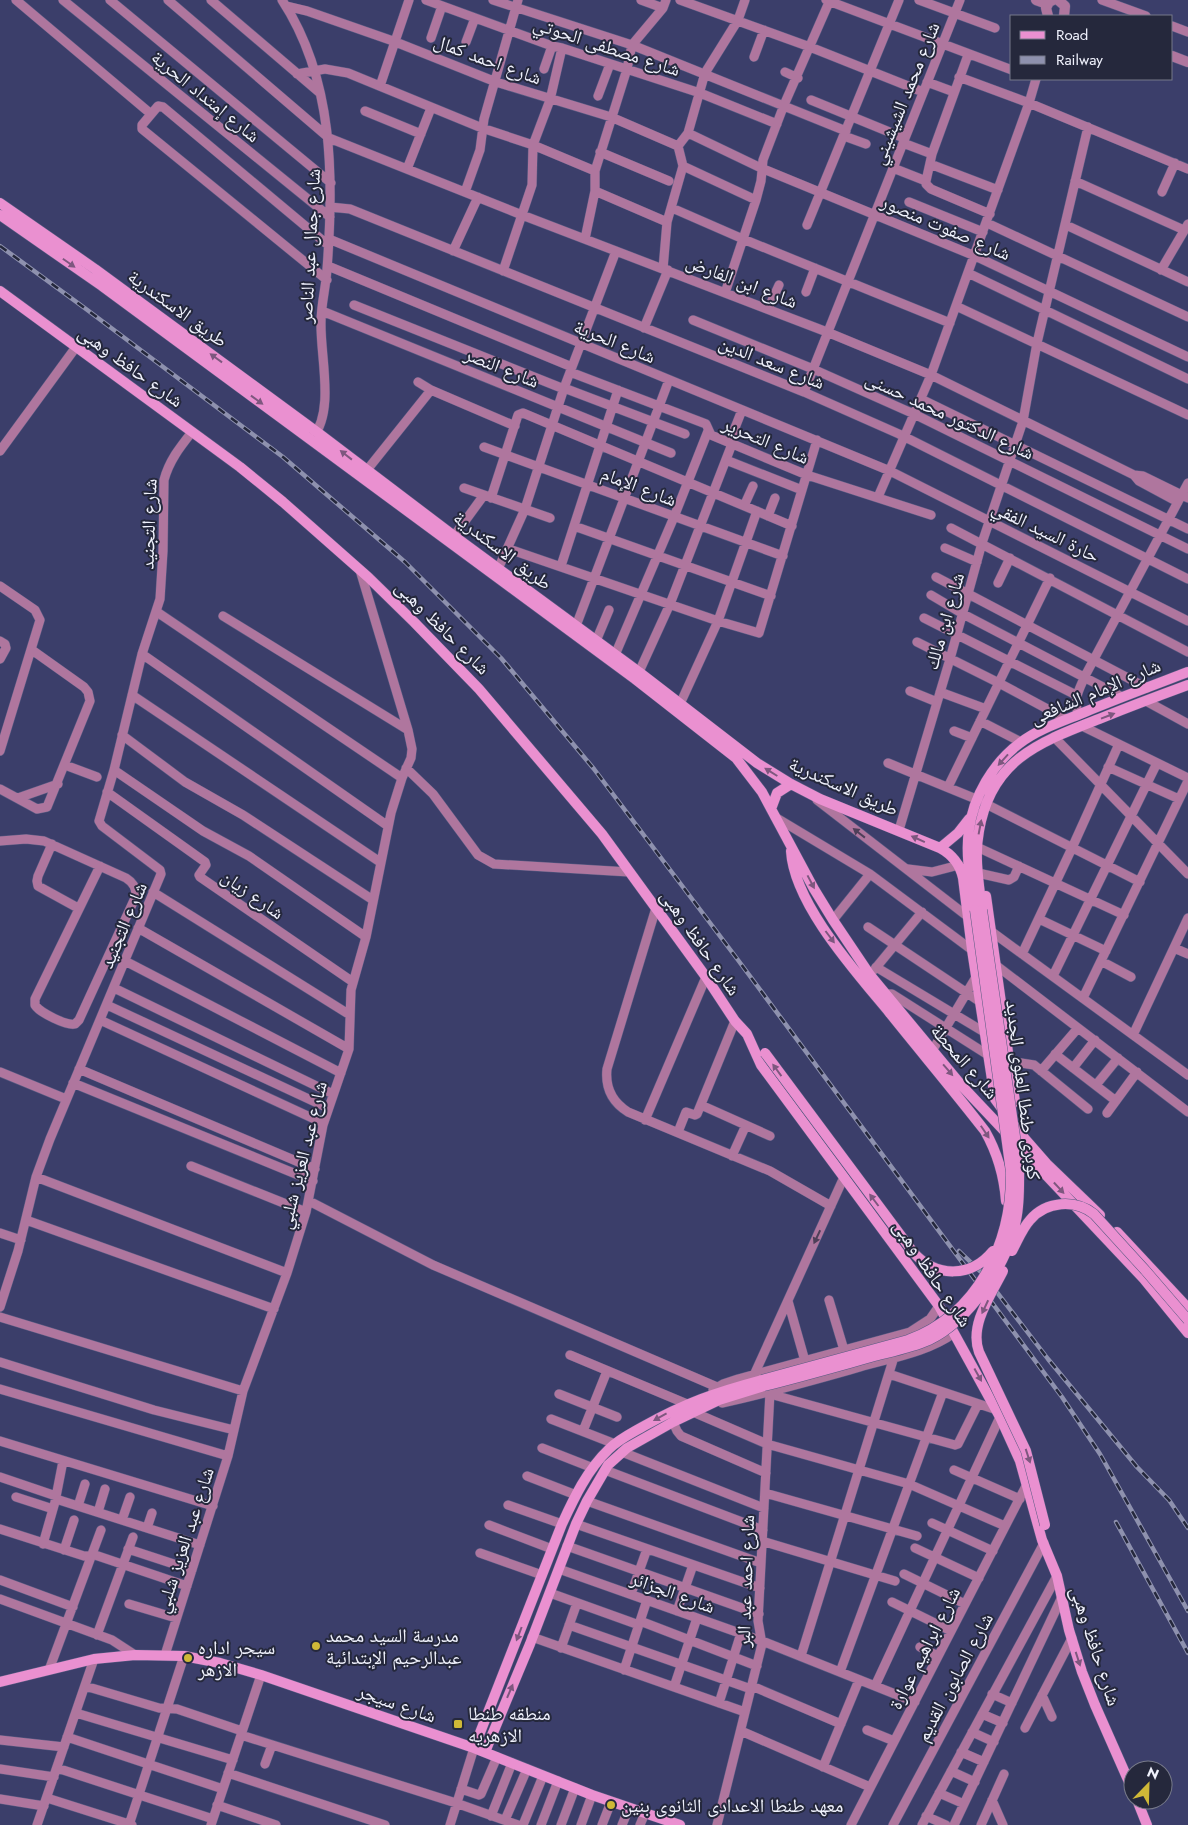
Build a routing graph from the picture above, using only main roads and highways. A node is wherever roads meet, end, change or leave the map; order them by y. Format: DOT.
graph roads {
  1 [pos="0,203"];
  2 [pos="0,215"];
  3 [pos="31,231"];
  4 [pos="49,236"];
  5 [pos="41,244"];
  6 [pos="0,291"];
  7 [pos="314,436"];
  8 [pos="1188,672"];
  9 [pos="1188,685"];
  10 [pos="791,784"];
  11 [pos="773,813"];
  12 [pos="972,813"];
  13 [pos="791,845"];
  14 [pos="940,848"];
  15 [pos="978,873"];
  16 [pos="975,912"];
  17 [pos="747,1034"];
  18 [pos="995,1099"];
  19 [pos="983,1108"];
  20 [pos="1019,1132"];
  21 [pos="1008,1218"];
  22 [pos="1000,1239"];
  23 [pos="1188,1308"];
  24 [pos="1188,1320"];
  25 [pos="1188,1333"];
  26 [pos="764,1386"];
  27 [pos="690,1408"];
  28 [pos="618,1448"];
  29 [pos="1053,1566"];
  30 [pos="530,1606"];
  31 [pos="543,1610"];
  32 [pos="0,1682"];
  33 [pos="474,1748"];
  34 [pos="485,1752"];
  35 [pos="1123,1768"];
  36 [pos="1141,1810"];
  37 [pos="661,1822"];
  38 [pos="680,1825"];
  39 [pos="1148,1825"];
  1 -- 3 [label="main road, طريق الاسكندرية"];
  2 -- 3 [label="main road, طريق الاسكندرية"];
  3 -- 4 [label="main road, طريق الاسكندرية"];
  3 -- 5 [label="main road, طريق الاسكندرية"];
  4 -- 5 [label="main road"];
  7 -- 4 [label="main road, طريق الاسكندرية, one-way"];
  5 -- 7 [label="main road, طريق الاسكندرية, one-way"];
  6 -- 17 [label="main road, شارع حافظ وهبى"];
  10 -- 7 [label="main road, طريق الاسكندرية, one-way"];
  7 -- 11 [label="main road, طريق الاسكندرية"];
  8 -- 12 [label="main road, شارع الإمام الشافعى, one-way"];
  15 -- 9 [label="main road, شارع الإمام الشافعى, one-way"];
  10 -- 11 [label="main road"];
  14 -- 10 [label="main road, طريق الاسكندرية, one-way"];
  11 -- 13 [label="main road, شارع المحطة"];
  12 -- 14 [label="main road"];
  12 -- 16 [label="main road, شارع الإمام الشافعى"];
  13 -- 19 [label="main road, شارع المحطة, one-way"];
  13 -- 21 [label="main road, one-way, bridge"];
  14 -- 16 [label="main road, طريق الاسكندرية"];
  15 -- 16 [label="main road, شارع الإمام الشافعى"];
  15 -- 20 [label="main road, شارع الإمام الشافعى"];
  16 -- 18 [label="main road"];
  16 -- 21 [label="main road, كوبرى طنطا العلوى الجديد, bridge"];
  16 -- 26 [label="main road, كوبرى طنطا العلوى الجديد, bridge"];
  22 -- 17 [label="main road, one-way, bridge"];
  17 -- 29 [label="main road, شارع حافظ وهبى, one-way"];
  18 -- 19 [label="main road"];
  18 -- 20 [label="main road"];
  19 -- 25 [label="main road, شارع المحطة, one-way"];
  20 -- 23 [label="main road"];
  21 -- 22 [label="main road, كوبرى طنطا العلوى الجديد, bridge"];
  22 -- 26 [label="main road, كوبرى طنطا العلوى الجديد, bridge"];
  24 -- 29 [label="main road, one-way, bridge"];
  26 -- 27 [label="main road, كوبرى طنطا العلوى الجديد"];
  27 -- 28 [label="main road"];
  27 -- 28 [label="main road, one-way"];
  28 -- 30 [label="main road"];
  28 -- 31 [label="main road"];
  29 -- 35 [label="main road, شارع حافظ وهبى, one-way"];
  30 -- 31 [label="main road"];
  30 -- 33 [label="main road, one-way"];
  34 -- 31 [label="main road, one-way"];
  32 -- 33 [label="main road, شارع سيجر"];
  33 -- 34 [label="main road, شارع سيجر"];
  34 -- 37 [label="main road, شارع سيجر"];
  36 -- 39 [label="main road"];
  37 -- 38 [label="main road, شارع سيجر"];
}
